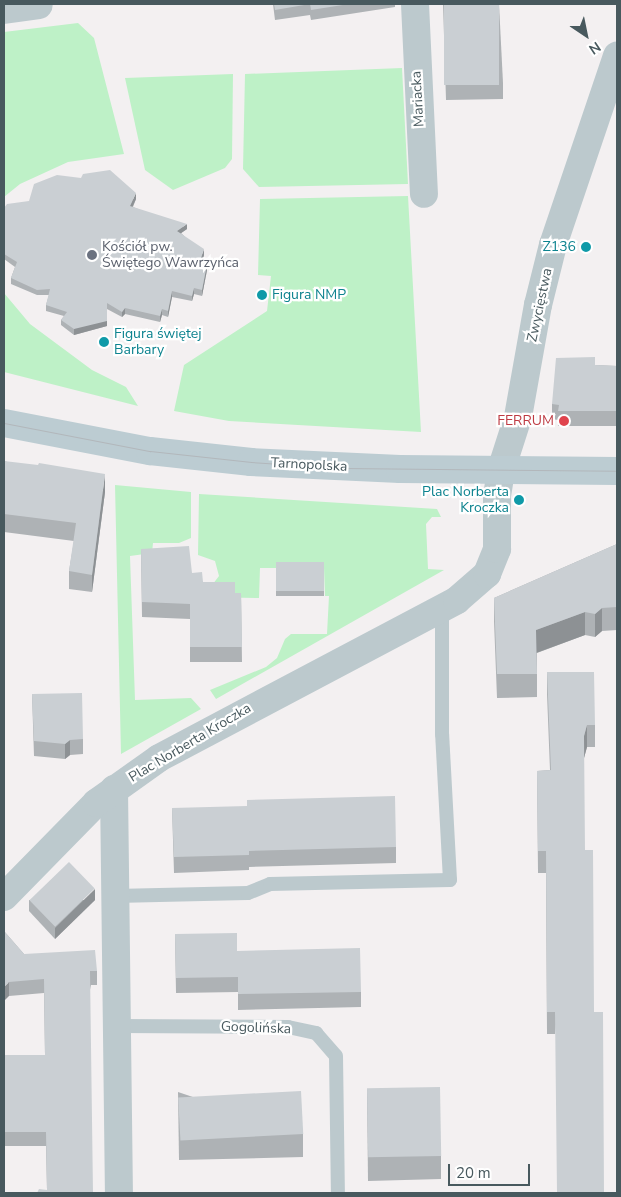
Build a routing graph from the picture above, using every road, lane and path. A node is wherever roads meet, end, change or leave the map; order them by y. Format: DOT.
graph roads {
  1 [pos="39,4"];
  2 [pos="415,4"];
  3 [pos="4,10"];
  4 [pos="617,56"];
  5 [pos="424,194"];
  6 [pos="4,423"];
  7 [pos="501,470"];
  8 [pos="617,471"];
  9 [pos="442,608"];
  10 [pos="114,789"];
  11 [pos="4,896"];
  12 [pos="115,896"];
  13 [pos="117,1026"];
  14 [pos="119,1193"];
  15 [pos="338,1193"];
  1 -- 3 [label="street"];
  2 -- 5 [label="street, Mariacka"];
  4 -- 7 [label="street, Zwycięstwa"];
  6 -- 7 [label="main road, Tarnopolska"];
  7 -- 8 [label="main road, Tarnopolska"];
  7 -- 9 [label="street, Plac Norberta Kroczka"];
  9 -- 10 [label="street, Plac Norberta Kroczka"];
  9 -- 12 [label="lane"];
  10 -- 11 [label="street, Plac Norberta Kroczka"];
  10 -- 12 [label="street"];
  12 -- 13 [label="street"];
  13 -- 14 [label="street"];
  13 -- 15 [label="lane, Gogolińska"];
}
